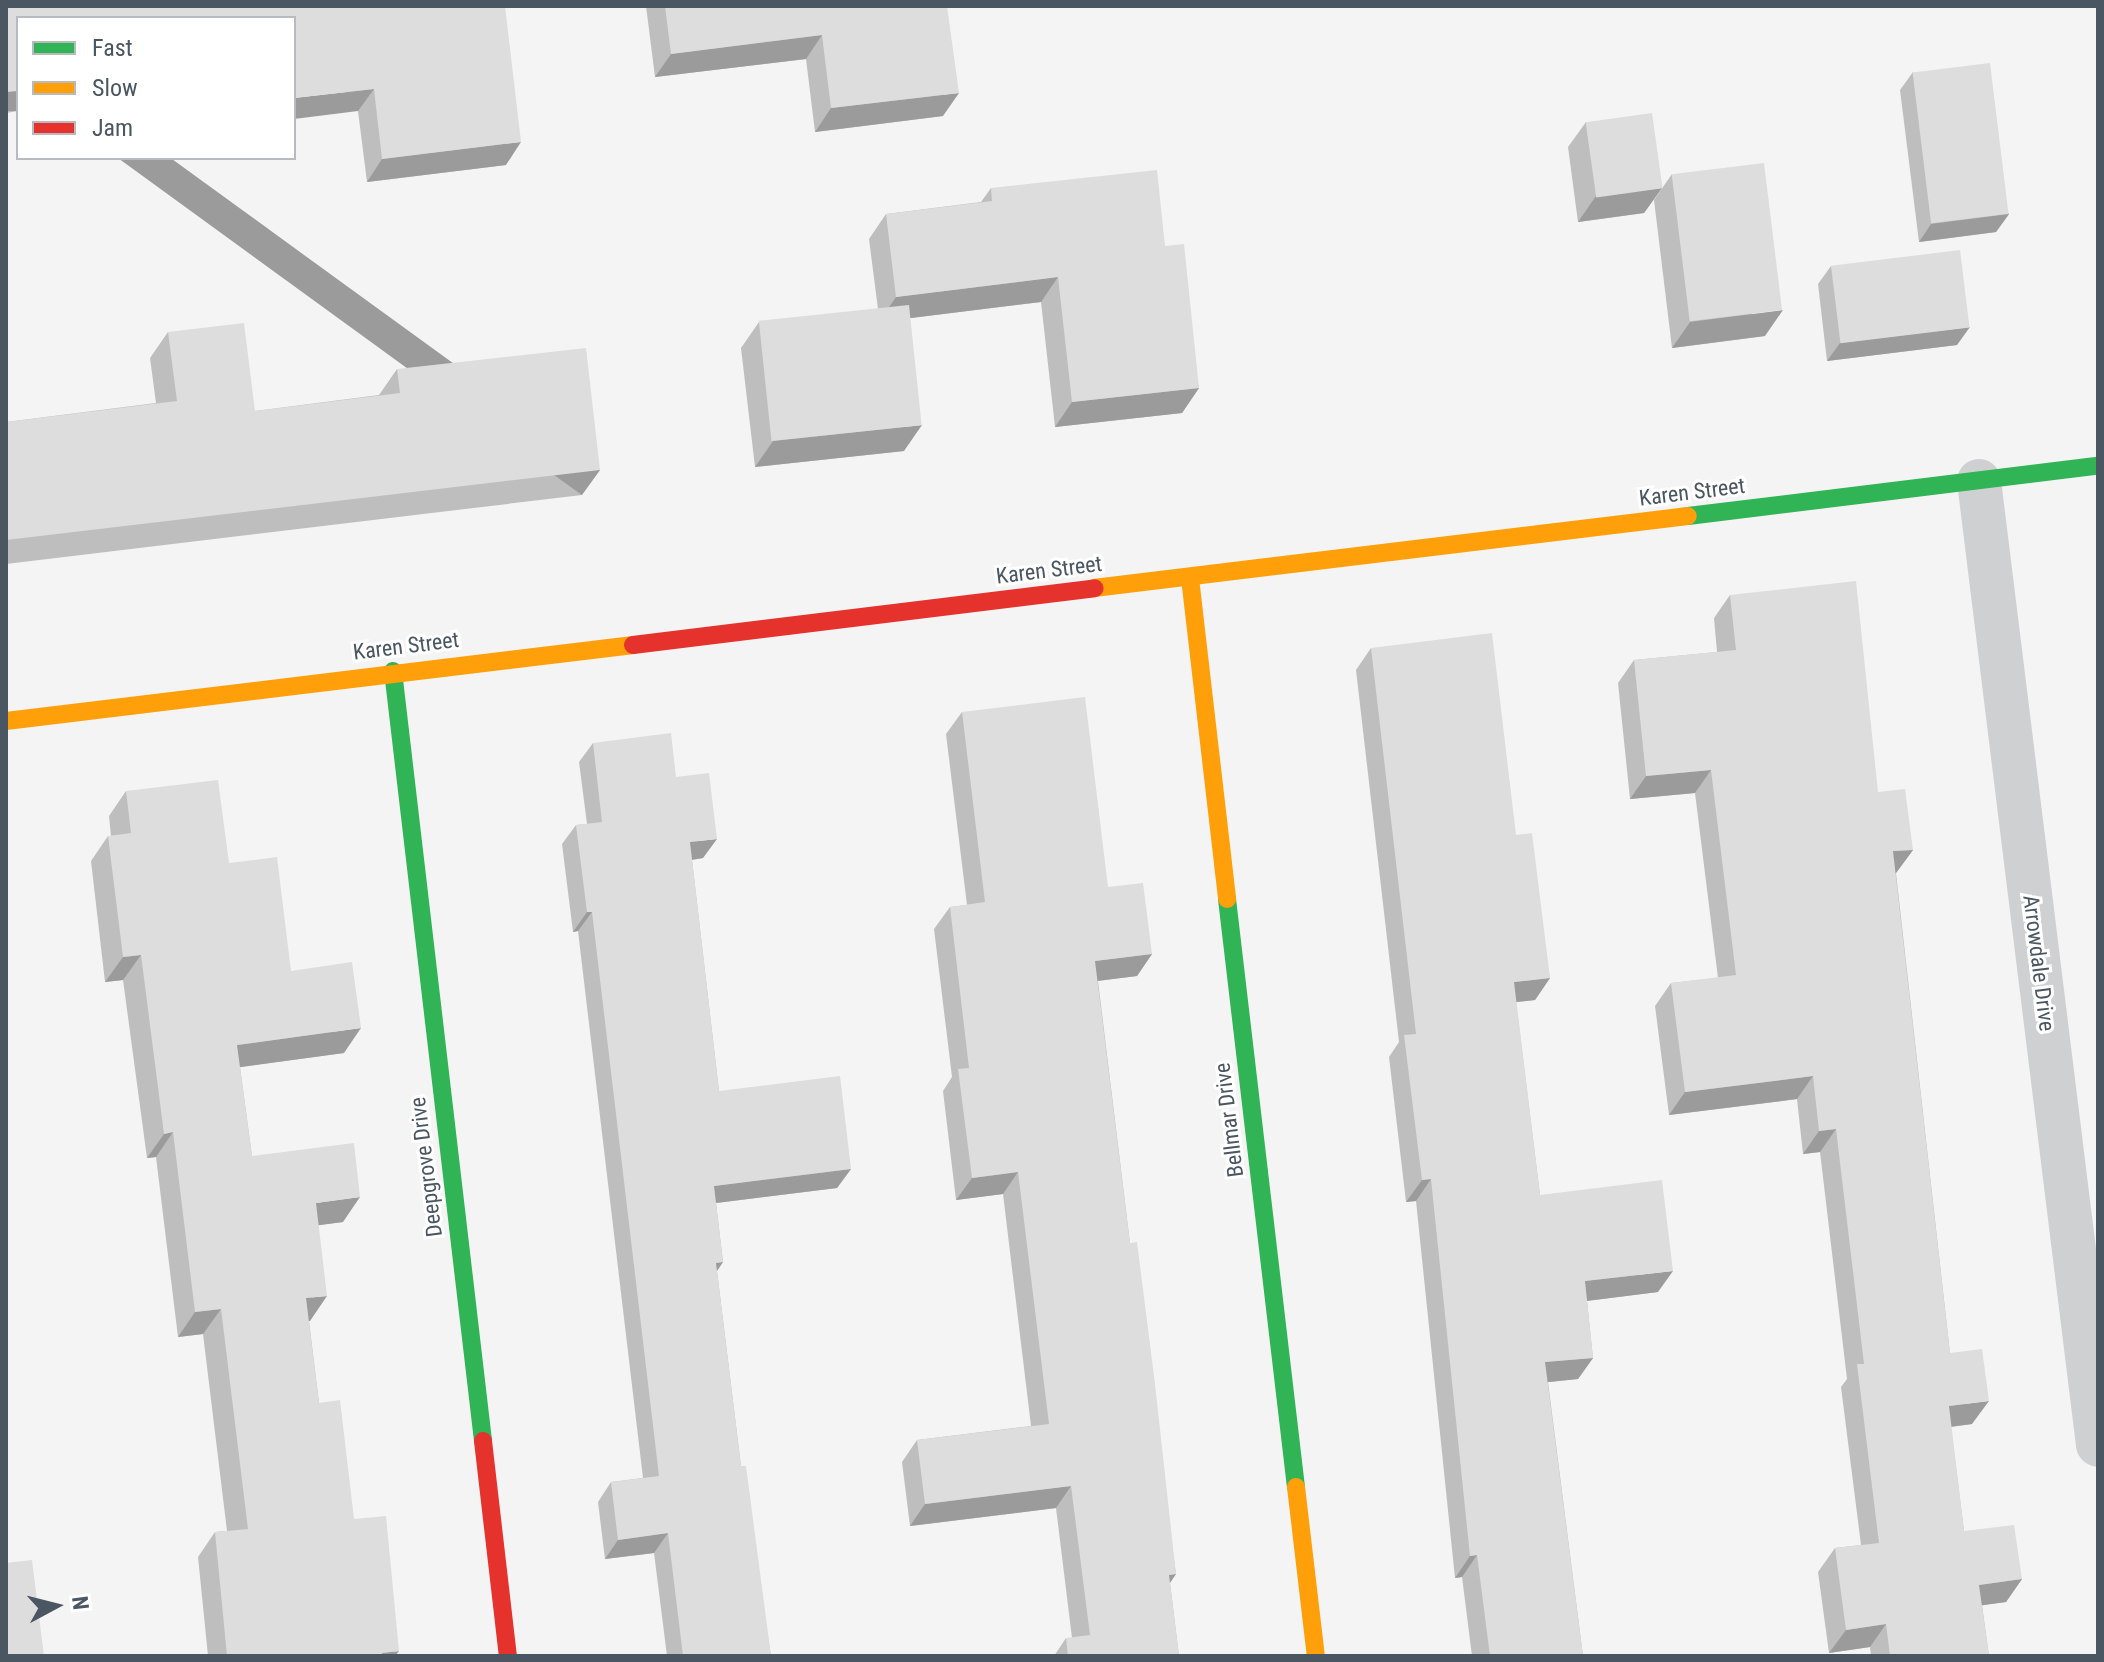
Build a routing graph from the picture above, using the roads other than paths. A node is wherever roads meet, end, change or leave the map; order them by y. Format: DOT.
graph roads {
  1 [pos="2098,466"];
  2 [pos="1979,481"];
  3 [pos="1190,578"];
  4 [pos="393,671"];
  5 [pos="6,721"];
  6 [pos="2098,1445"];
  7 [pos="508,1656"];
  8 [pos="1316,1656"];
  1 -- 2 [label="street, Karen Street"];
  2 -- 3 [label="street, Karen Street"];
  2 -- 6 [label="street, Arrowdale Drive"];
  3 -- 4 [label="street, Karen Street"];
  3 -- 8 [label="street, Bellmar Drive"];
  4 -- 5 [label="street, Karen Street"];
  4 -- 7 [label="street, Deepgrove Drive"];
}
